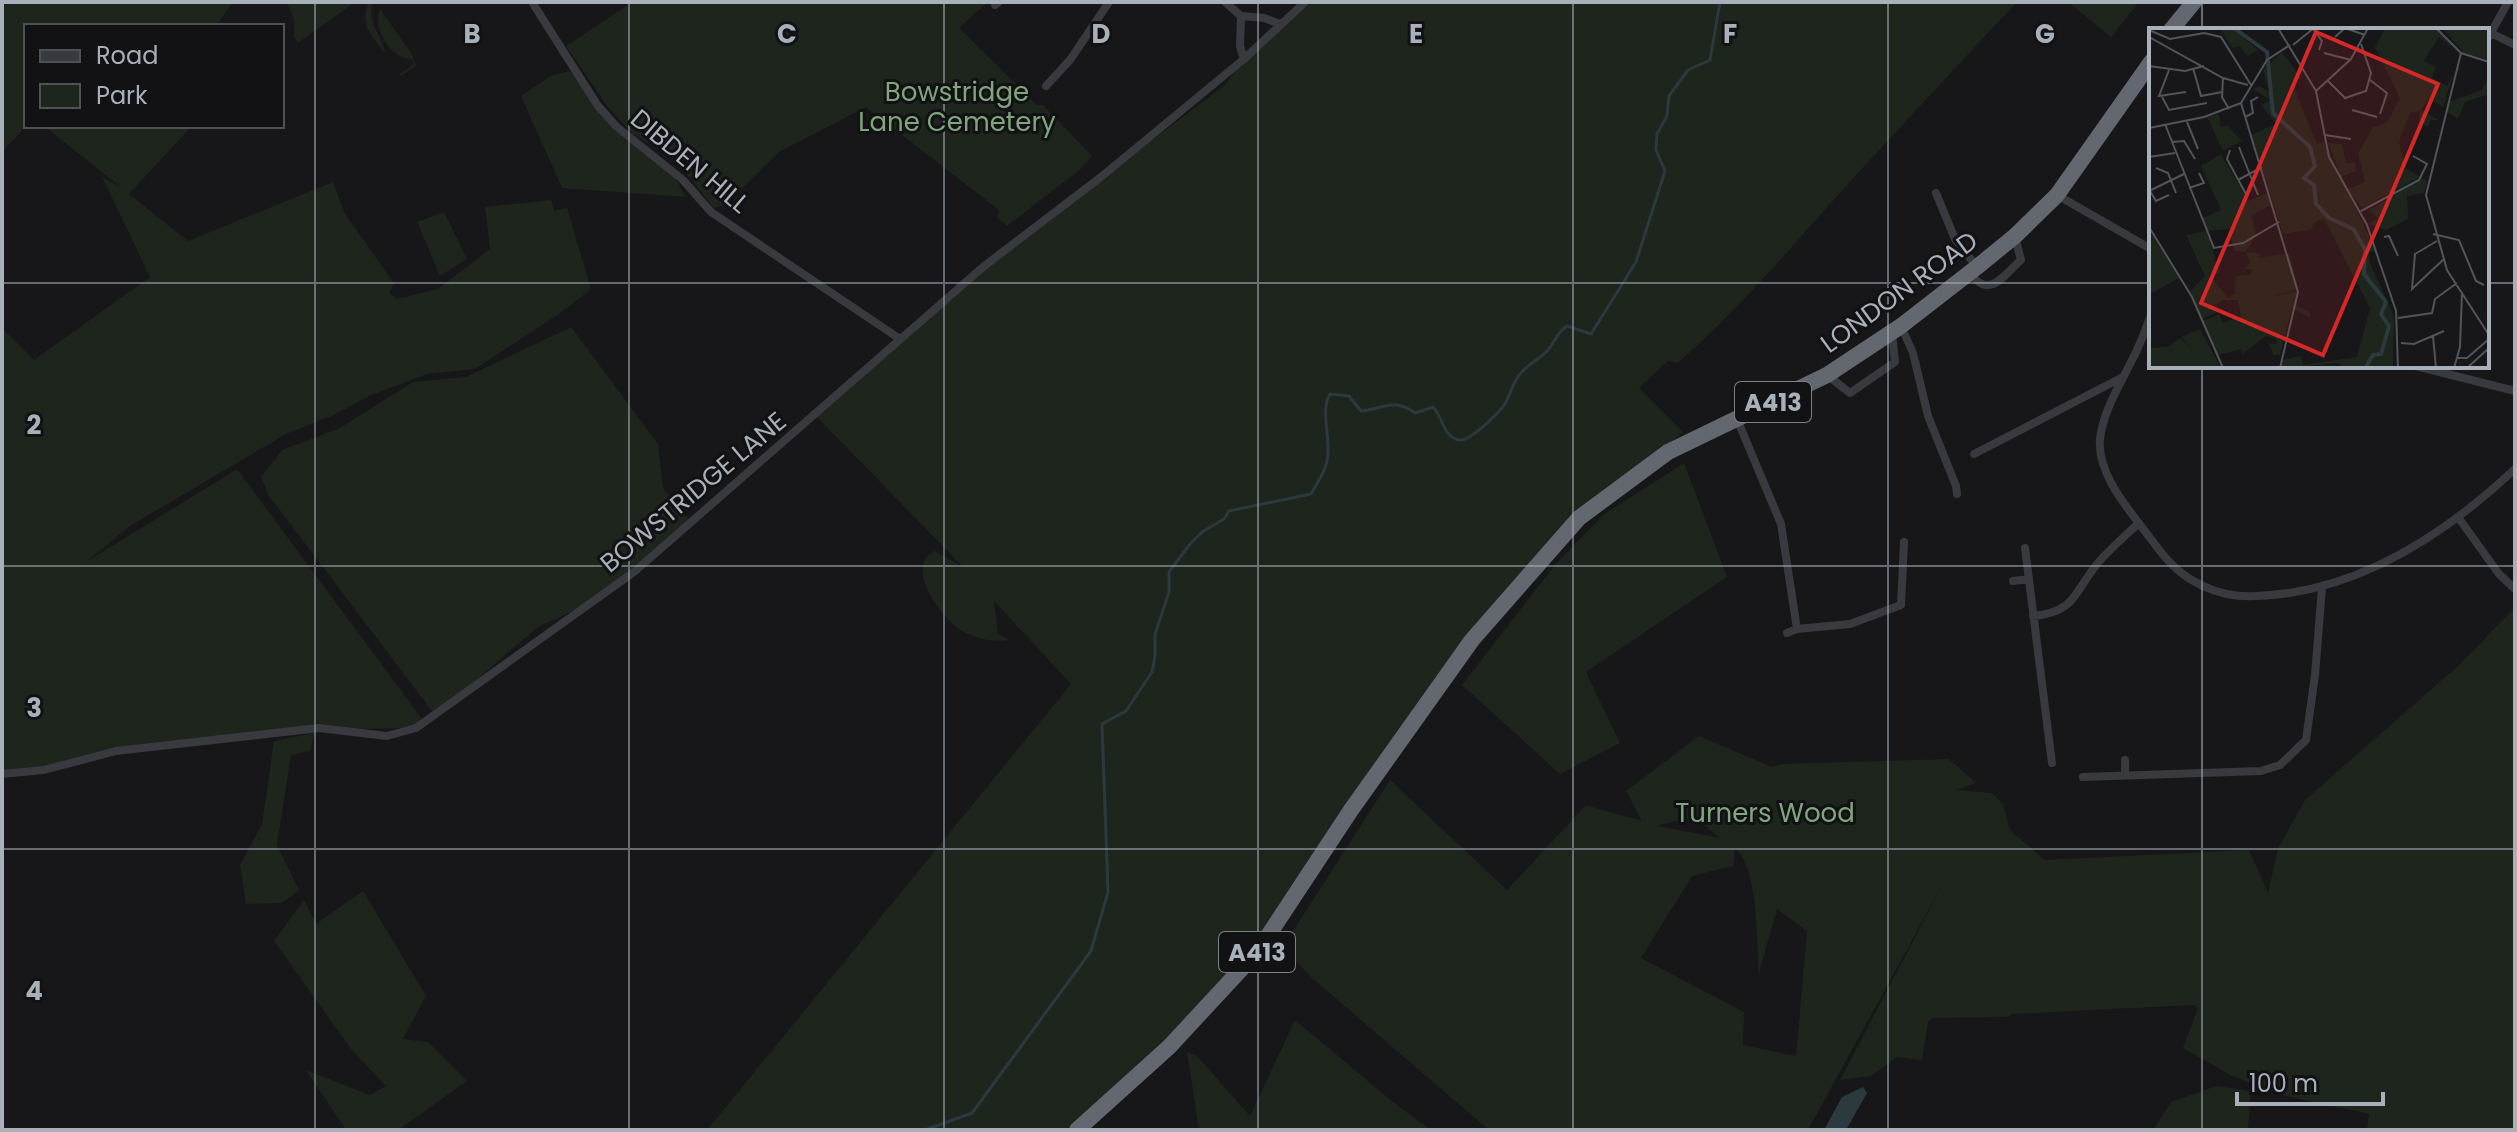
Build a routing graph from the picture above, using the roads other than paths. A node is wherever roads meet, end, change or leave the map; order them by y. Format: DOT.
graph roads {
  1 [pos="532,2"];
  2 [pos="1109,2"];
  3 [pos="1225,2"];
  4 [pos="1305,2"];
  5 [pos="2194,2"];
  6 [pos="2508,2"];
  7 [pos="1241,16"];
  8 [pos="1280,24"];
  9 [pos="2173,28"];
  10 [pos="2489,36"];
  11 [pos="2515,45"];
  12 [pos="1244,59"];
  13 [pos="2149,65"];
  14 [pos="1046,86"];
  15 [pos="1936,193"];
  16 [pos="2057,195"];
  17 [pos="2015,236"];
  18 [pos="2149,248"];
  19 [pos="1973,270"];
  20 [pos="2149,320"];
  21 [pos="1897,329"];
  22 [pos="900,339"];
  23 [pos="2425,368"];
  24 [pos="1827,375"];
  25 [pos="2124,377"];
  26 [pos="2515,391"];
  27 [pos="1737,419"];
  28 [pos="1974,454"];
  29 [pos="2515,469"];
  30 [pos="1957,494"];
  31 [pos="2458,517"];
  32 [pos="2139,523"];
  33 [pos="1904,542"];
  34 [pos="2025,548"];
  35 [pos="2029,579"];
  36 [pos="2013,581"];
  37 [pos="2322,588"];
  38 [pos="2515,589"];
  39 [pos="2033,616"];
  40 [pos="1797,629"];
  41 [pos="1787,633"];
  42 [pos="2062,751"];
  43 [pos="2125,760"];
  44 [pos="2,774"];
  45 [pos="2125,774"];
  46 [pos="2083,777"];
  47 [pos="1077,1130"];
  1 -- 22 [label="street, DIBDEN HILL"];
  2 -- 14 [label="street"];
  3 -- 7 [label="street"];
  4 -- 8 [label="street, BOWSTRIDGE LANE"];
  5 -- 9 [label="highway"];
  6 -- 10 [label="street"];
  7 -- 8 [label="street"];
  7 -- 12 [label="street"];
  8 -- 12 [label="street, BOWSTRIDGE LANE"];
  10 -- 11 [label="street"];
  12 -- 22 [label="street, BOWSTRIDGE LANE"];
  13 -- 16 [label="highway, LONDON ROAD / A413"];
  15 -- 19 [label="street"];
  16 -- 17 [label="highway, LONDON ROAD / A413"];
  16 -- 18 [label="street"];
  17 -- 19 [label="highway, LONDON ROAD / A413"];
  17 -- 19 [label="street"];
  19 -- 21 [label="highway, LONDON ROAD / A413"];
  20 -- 25 [label="street"];
  21 -- 24 [label="highway, LONDON ROAD / A413"];
  21 -- 24 [label="street"];
  21 -- 30 [label="street"];
  22 -- 44 [label="street, BOWSTRIDGE LANE"];
  23 -- 26 [label="street"];
  24 -- 27 [label="highway, LONDON ROAD / A413"];
  25 -- 28 [label="street"];
  25 -- 32 [label="street"];
  27 -- 40 [label="street"];
  27 -- 47 [label="highway, LONDON ROAD / A413"];
  29 -- 31 [label="street"];
  31 -- 37 [label="street"];
  31 -- 38 [label="street"];
  32 -- 37 [label="street"];
  32 -- 39 [label="street"];
  33 -- 40 [label="street"];
  34 -- 35 [label="street"];
  35 -- 36 [label="street"];
  35 -- 39 [label="street"];
  37 -- 45 [label="street"];
  39 -- 42 [label="street"];
  40 -- 41 [label="street"];
  43 -- 45 [label="street"];
  45 -- 46 [label="street"];
}
